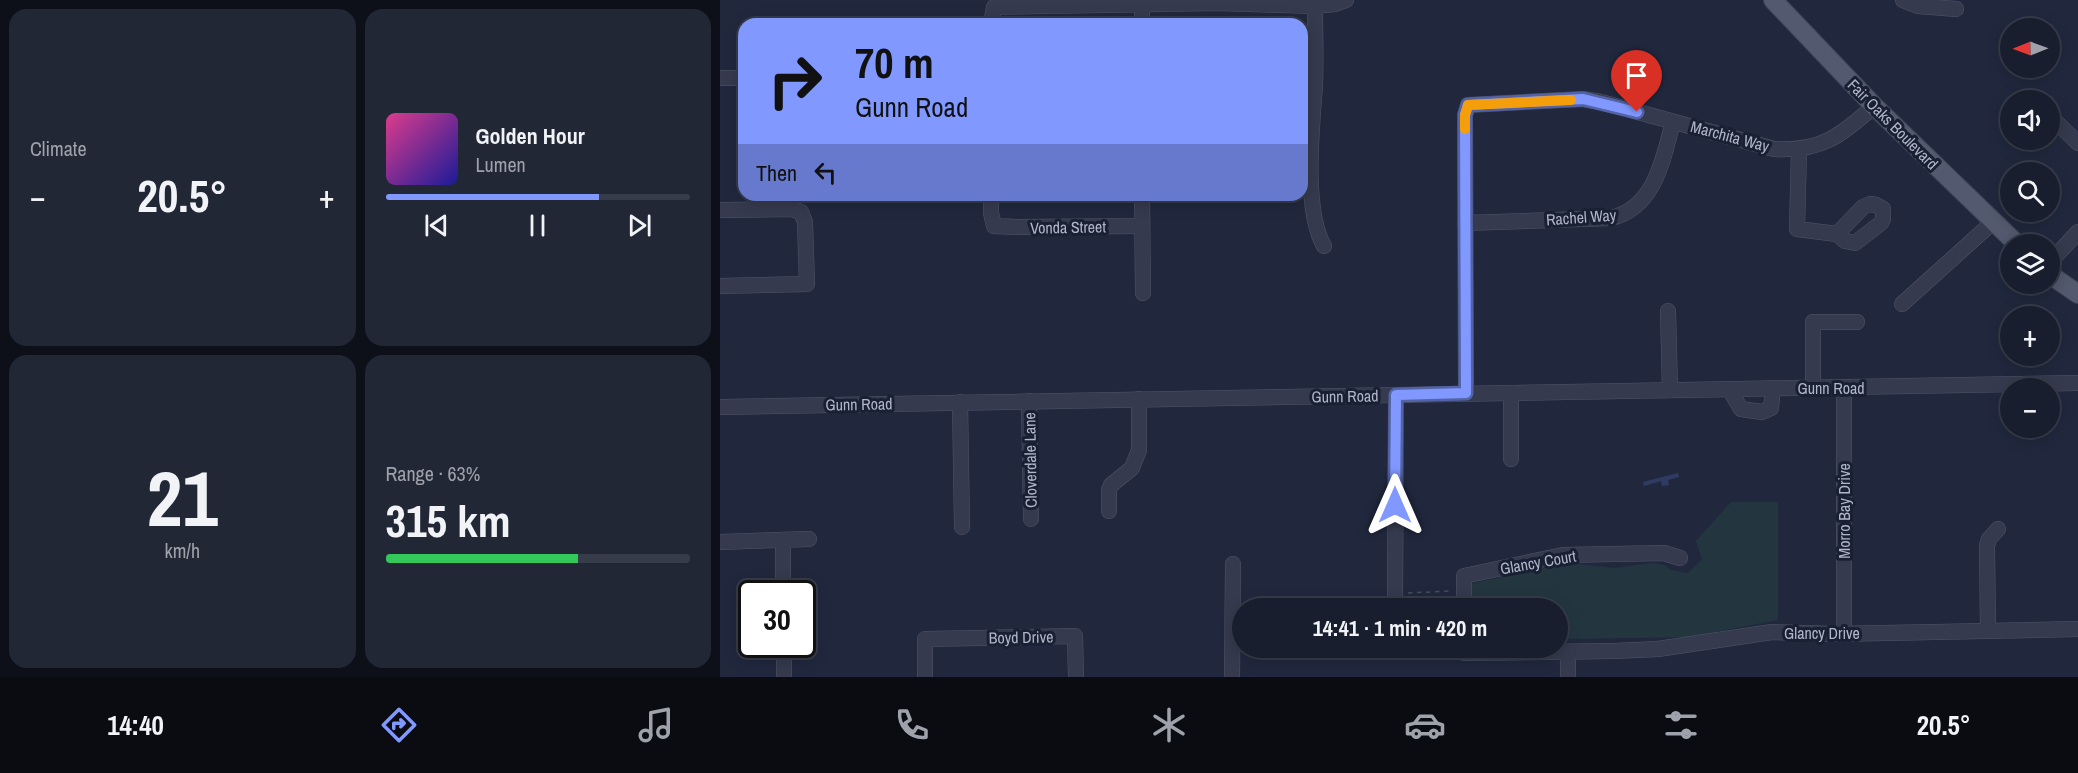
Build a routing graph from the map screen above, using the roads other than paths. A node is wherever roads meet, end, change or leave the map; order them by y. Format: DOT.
graph roads {
  1 [pos="1346,0"];
  2 [pos="1773,0"];
  3 [pos="1903,0"];
  4 [pos="1245,2"];
  5 [pos="1142,6"];
  6 [pos="1314,6"];
  7 [pos="1956,9"];
  8 [pos="992,18"];
  9 [pos="1142,18"];
  10 [pos="720,78"];
  11 [pos="738,78"];
  12 [pos="1874,106"];
  13 [pos="1673,122"];
  14 [pos="2060,126"];
  15 [pos="2078,143"];
  16 [pos="1799,149"];
  17 [pos="991,201"];
  18 [pos="1142,201"];
  19 [pos="770,202"];
  20 [pos="720,210"];
  21 [pos="1993,222"];
  22 [pos="1465,223"];
  23 [pos="1142,226"];
  24 [pos="2078,232"];
  25 [pos="1837,234"];
  26 [pos="2006,234"];
  27 [pos="1324,246"];
  28 [pos="2060,251"];
  29 [pos="2060,282"];
  30 [pos="720,286"];
  31 [pos="1143,293"];
  32 [pos="2078,294"];
  33 [pos="1902,304"];
  34 [pos="1668,311"];
  35 [pos="1857,322"];
  36 [pos="2078,383"];
  37 [pos="1773,388"];
  38 [pos="1813,388"];
  39 [pos="1844,388"];
  40 [pos="1729,389"];
  41 [pos="1670,390"];
  42 [pos="1466,393"];
  43 [pos="1511,393"];
  44 [pos="1396,395"];
  45 [pos="1139,399"];
  46 [pos="1029,401"];
  47 [pos="960,402"];
  48 [pos="720,407"];
  49 [pos="1511,459"];
  50 [pos="1109,511"];
  51 [pos="1031,519"];
  52 [pos="962,527"];
  53 [pos="1998,529"];
  54 [pos="809,539"];
  55 [pos="783,540"];
  56 [pos="720,542"];
  57 [pos="1680,558"];
  58 [pos="1233,564"];
  59 [pos="783,580"];
  60 [pos="1395,598"];
  61 [pos="1464,598"];
  62 [pos="2078,629"];
  63 [pos="1988,630"];
  64 [pos="1844,634"];
  65 [pos="1568,652"];
  66 [pos="784,658"];
  67 [pos="1568,658"];
  68 [pos="784,677"];
  69 [pos="925,677"];
  70 [pos="1076,677"];
  71 [pos="1232,677"];
  72 [pos="1568,677"];
  1 -- 6 [label="street"];
  2 -- 12 [label="main road, Fair Oaks Boulevard"];
  3 -- 7 [label="street"];
  4 -- 5 [label="street"];
  4 -- 6 [label="street"];
  5 -- 8 [label="street"];
  5 -- 9 [label="street"];
  6 -- 27 [label="street"];
  10 -- 11 [label="street"];
  12 -- 16 [label="street, Marchita Way"];
  12 -- 21 [label="main road, Fair Oaks Boulevard"];
  13 -- 16 [label="street, Marchita Way"];
  13 -- 22 [label="street, Rachel Way"];
  13 -- 22 [label="street, Marchita Way"];
  14 -- 15 [label="street"];
  16 -- 25 [label="street"];
  17 -- 23 [label="street, Vonda Street"];
  18 -- 23 [label="street"];
  19 -- 20 [label="street"];
  19 -- 30 [label="street"];
  21 -- 26 [label="main road, Fair Oaks Boulevard"];
  21 -- 33 [label="street"];
  22 -- 42 [label="street"];
  23 -- 31 [label="street"];
  24 -- 28 [label="street"];
  29 -- 32 [label="main road"];
  34 -- 41 [label="street"];
  35 -- 38 [label="street"];
  36 -- 39 [label="street, Gunn Road"];
  37 -- 38 [label="street, Gunn Road"];
  37 -- 40 [label="street, Gunn Road"];
  37 -- 40 [label="street"];
  38 -- 39 [label="street, Gunn Road"];
  39 -- 64 [label="street, Morro Bay Drive"];
  40 -- 41 [label="street, Gunn Road"];
  41 -- 43 [label="street, Gunn Road"];
  42 -- 43 [label="street, Gunn Road"];
  42 -- 44 [label="street, Gunn Road"];
  43 -- 49 [label="street"];
  44 -- 45 [label="street, Gunn Road"];
  44 -- 60 [label="street"];
  45 -- 46 [label="street, Gunn Road"];
  45 -- 50 [label="street"];
  46 -- 47 [label="street, Gunn Road"];
  46 -- 51 [label="street, Cloverdale Lane"];
  47 -- 48 [label="street, Gunn Road"];
  47 -- 52 [label="street"];
  53 -- 63 [label="street"];
  54 -- 55 [label="street"];
  55 -- 56 [label="street"];
  55 -- 59 [label="street"];
  57 -- 61 [label="street, Glancy Court"];
  58 -- 71 [label="street"];
  62 -- 63 [label="street, Glancy Drive"];
  63 -- 64 [label="street, Glancy Drive"];
  64 -- 65 [label="street, Glancy Drive"];
  66 -- 68 [label="street"];
  67 -- 72 [label="street"];
  69 -- 70 [label="street, Boyd Drive"];
}
